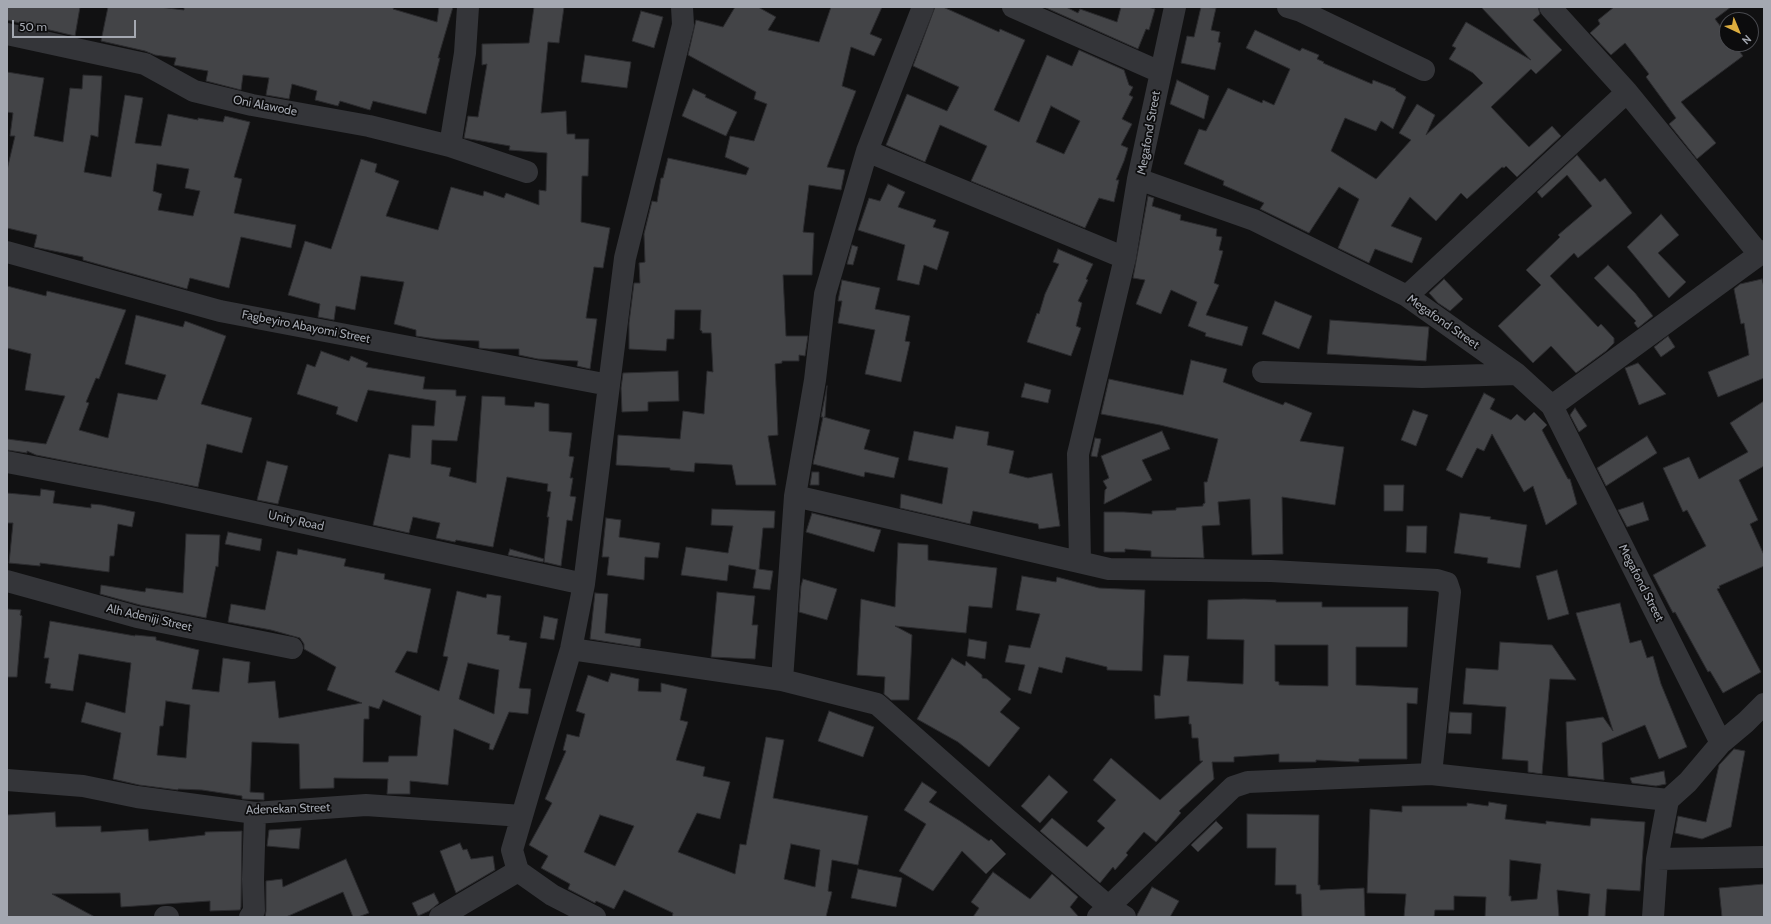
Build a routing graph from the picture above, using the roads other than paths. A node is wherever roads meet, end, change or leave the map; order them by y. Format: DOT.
graph roads {
  1 [pos="468,7"];
  2 [pos="682,7"];
  3 [pos="923,7"];
  4 [pos="1013,7"];
  5 [pos="1175,7"];
  6 [pos="1288,7"];
  7 [pos="1550,7"];
  8 [pos="7,34"];
  9 [pos="1424,70"];
  10 [pos="1160,72"];
  11 [pos="1627,92"];
  12 [pos="450,146"];
  13 [pos="867,151"];
  14 [pos="526,172"];
  15 [pos="1138,179"];
  16 [pos="1762,253"];
  17 [pos="9,258"];
  18 [pos="1125,258"];
  19 [pos="1407,296"];
  20 [pos="1263,372"];
  21 [pos="1517,374"];
  22 [pos="609,385"];
  23 [pos="1552,406"];
  24 [pos="7,462"];
  25 [pos="795,496"];
  26 [pos="1080,562"];
  27 [pos="7,582"];
  28 [pos="584,584"];
  29 [pos="292,648"];
  30 [pos="571,650"];
  31 [pos="782,680"];
  32 [pos="1764,704"];
  33 [pos="1721,742"];
  34 [pos="1431,774"];
  35 [pos="7,780"];
  36 [pos="1668,800"];
  37 [pos="255,812"];
  38 [pos="522,816"];
  39 [pos="1764,857"];
  40 [pos="1658,859"];
  41 [pos="518,871"];
  42 [pos="1110,913"];
  43 [pos="165,917"];
  44 [pos="168,917"];
  45 [pos="250,917"];
  46 [pos="440,917"];
  47 [pos="595,917"];
  48 [pos="1653,917"];
  1 -- 12 [label="street"];
  2 -- 22 [label="street"];
  3 -- 13 [label="street"];
  4 -- 10 [label="street"];
  5 -- 10 [label="street, Megafond Street"];
  6 -- 9 [label="street"];
  7 -- 11 [label="street"];
  8 -- 12 [label="street, Oni Alawode"];
  10 -- 15 [label="street, Megafond Street"];
  11 -- 16 [label="street"];
  11 -- 19 [label="street"];
  12 -- 14 [label="street, Oni Alawode"];
  13 -- 18 [label="street"];
  13 -- 25 [label="street"];
  15 -- 18 [label="street"];
  15 -- 19 [label="street, Megafond Street"];
  16 -- 23 [label="street"];
  17 -- 22 [label="street, Fagbeyiro Abayomi Street"];
  18 -- 26 [label="street"];
  19 -- 21 [label="street, Megafond Street"];
  20 -- 21 [label="street"];
  21 -- 23 [label="street, Megafond Street"];
  22 -- 28 [label="street"];
  23 -- 33 [label="street, Megafond Street"];
  24 -- 28 [label="street, Unity Road"];
  25 -- 26 [label="street"];
  25 -- 31 [label="street"];
  26 -- 34 [label="street"];
  27 -- 29 [label="street, Alh Adeniji Street"];
  28 -- 30 [label="street"];
  30 -- 31 [label="street"];
  30 -- 38 [label="street"];
  31 -- 42 [label="street"];
  32 -- 33 [label="street"];
  33 -- 36 [label="street"];
  34 -- 36 [label="street"];
  34 -- 42 [label="street"];
  35 -- 37 [label="street, Adenekan Street"];
  36 -- 40 [label="street"];
  37 -- 38 [label="street, Adenekan Street"];
  37 -- 45 [label="street"];
  38 -- 41 [label="street"];
  39 -- 40 [label="street"];
  40 -- 48 [label="street"];
  41 -- 46 [label="street"];
  41 -- 47 [label="street"];
  43 -- 44 [label="street"];
}
